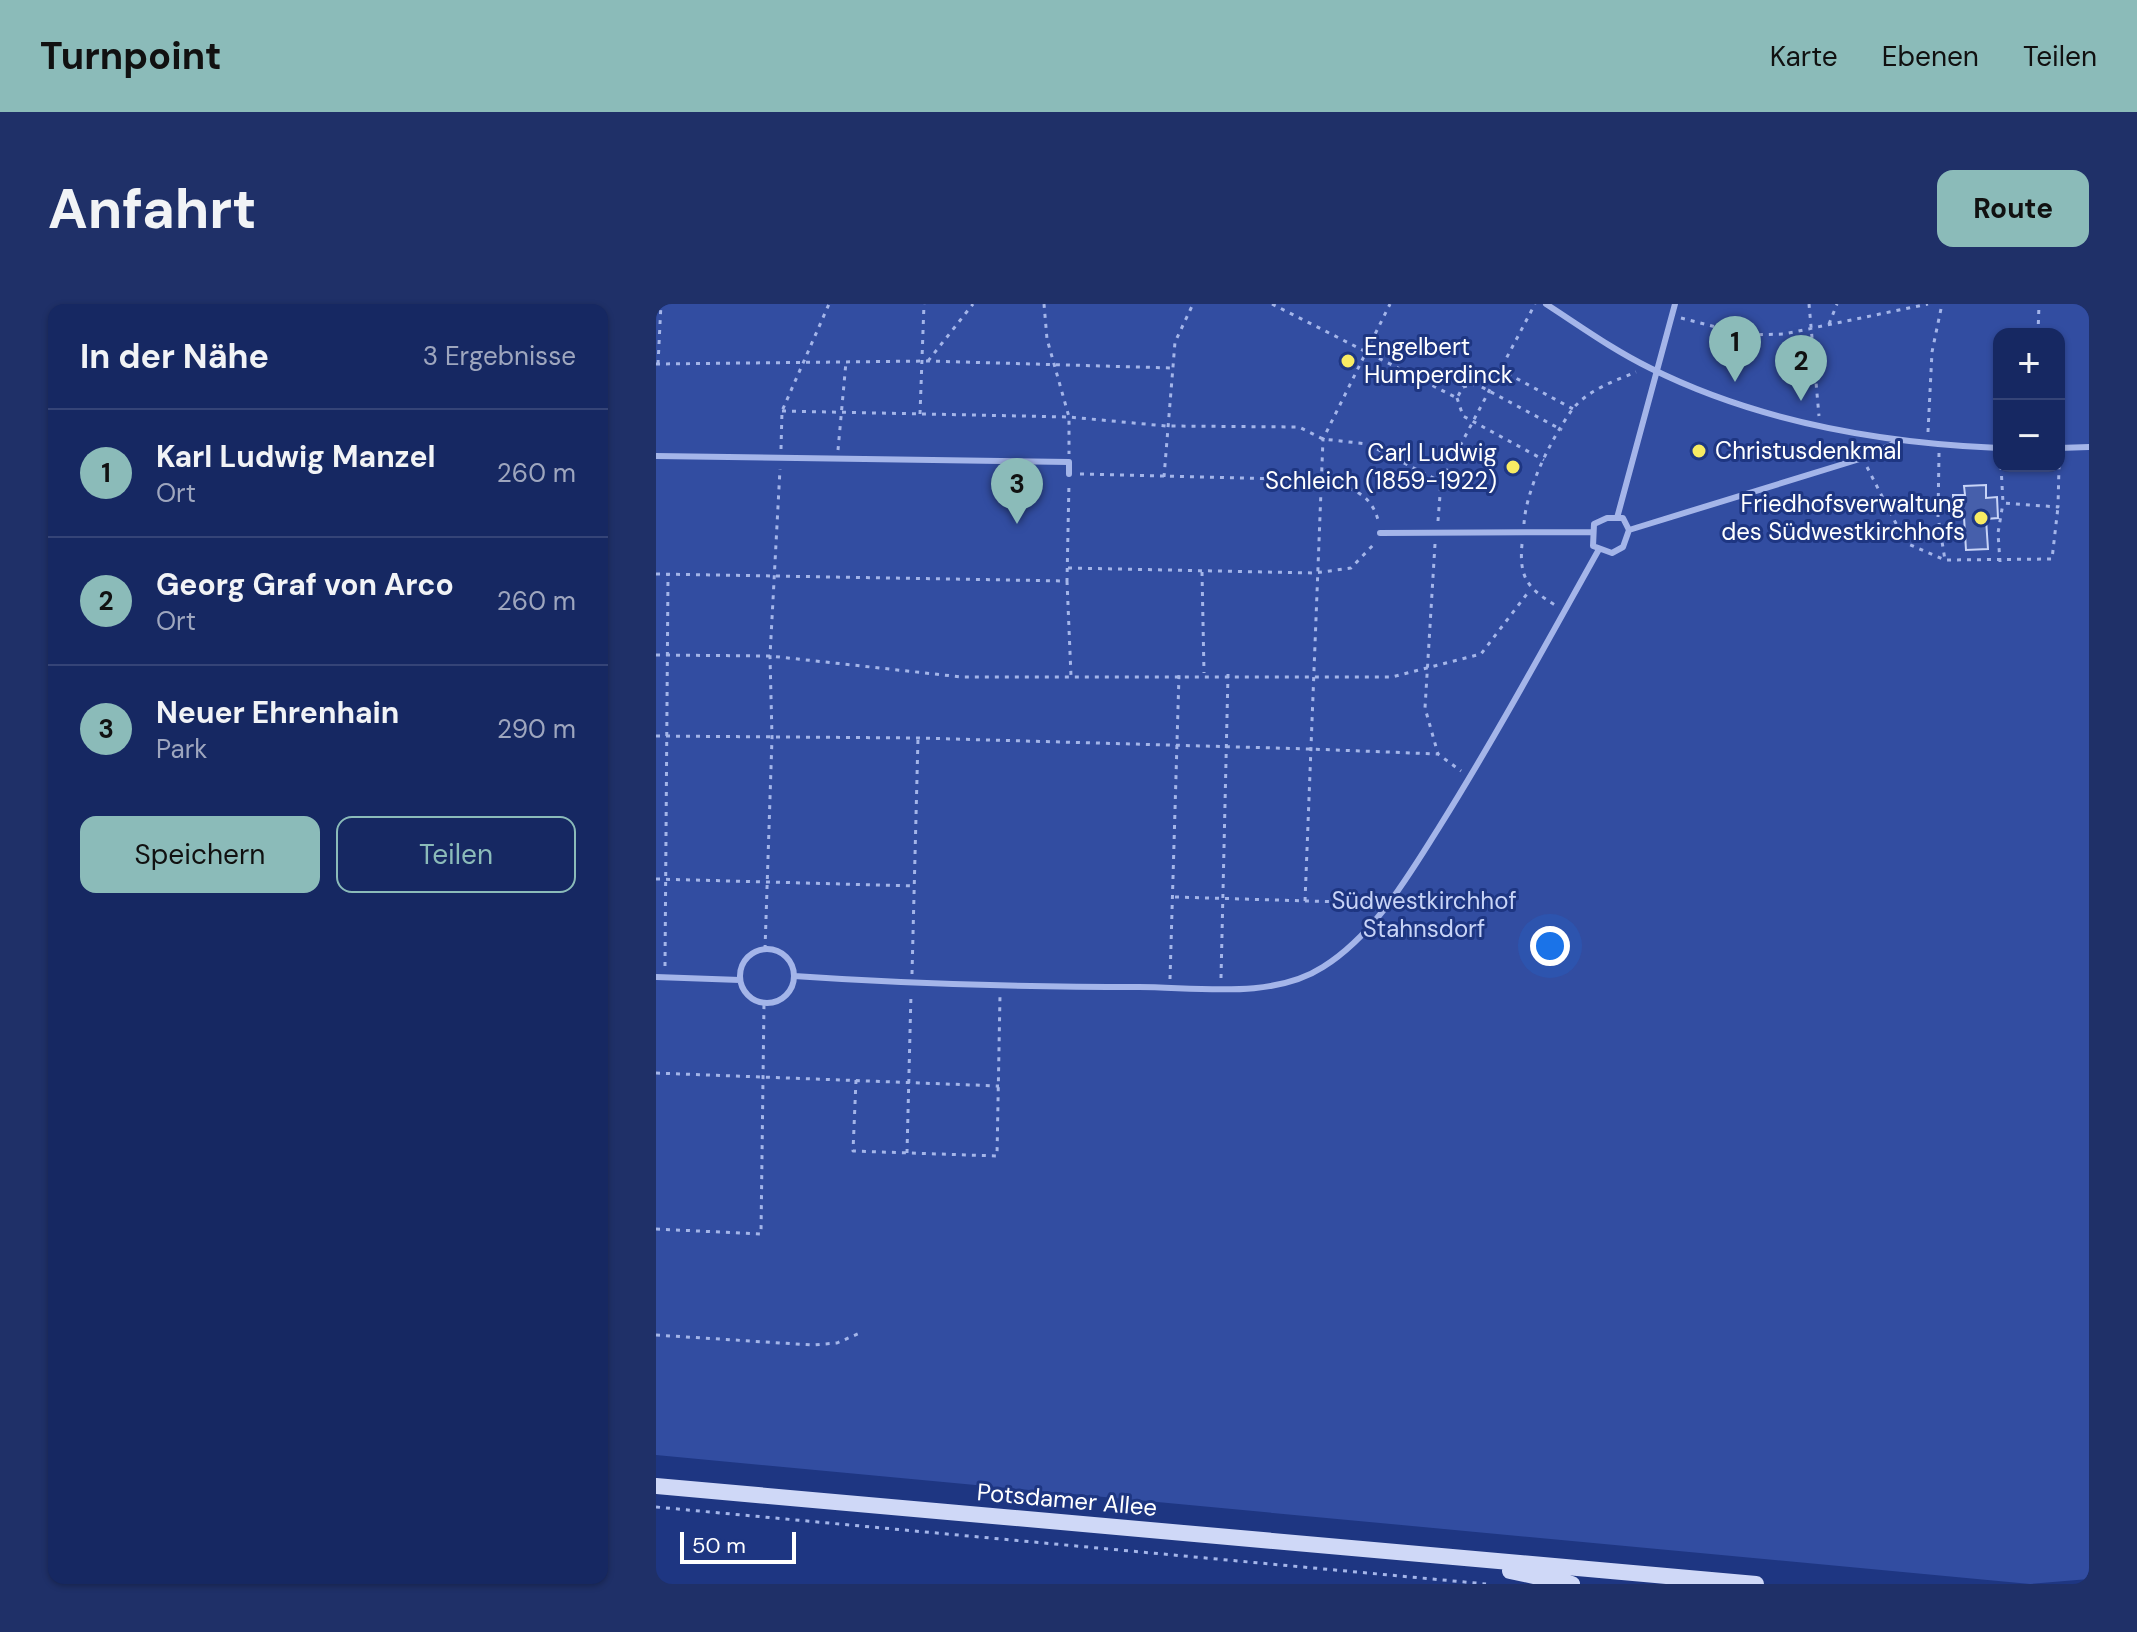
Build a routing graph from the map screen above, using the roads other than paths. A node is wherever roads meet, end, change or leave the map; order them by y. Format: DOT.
graph roads {
  1 [pos="1546,304"];
  2 [pos="1675,304"];
  3 [pos="1659,372"];
  4 [pos="1902,440"];
  5 [pos="2089,447"];
  6 [pos="1993,448"];
  7 [pos="2065,448"];
  8 [pos="656,456"];
  9 [pos="1069,474"];
  10 [pos="1617,518"];
  11 [pos="1629,530"];
  12 [pos="1591,532"];
  13 [pos="1380,533"];
  14 [pos="1598,551"];
  15 [pos="794,976"];
  16 [pos="656,977"];
  17 [pos="740,980"];
  18 [pos="656,1486"];
  19 [pos="1474,1562"];
  20 [pos="1572,1584"];
  21 [pos="1756,1584"];
  1 -- 3 [label="lane"];
  2 -- 3 [label="lane"];
  3 -- 4 [label="lane"];
  3 -- 10 [label="lane"];
  4 -- 6 [label="lane"];
  4 -- 11 [label="lane"];
  5 -- 7 [label="lane"];
  8 -- 9 [label="lane"];
  10 -- 11 [label="lane"];
  10 -- 12 [label="lane"];
  11 -- 14 [label="lane"];
  12 -- 13 [label="lane"];
  12 -- 14 [label="lane"];
  14 -- 15 [label="lane"];
  15 -- 17 [label="lane"];
  15 -- 17 [label="lane"];
  16 -- 17 [label="lane"];
  18 -- 19 [label="street, Potsdamer Allee"];
  19 -- 20 [label="street, Potsdamer Allee"];
  19 -- 21 [label="street, Potsdamer Allee"];
}
